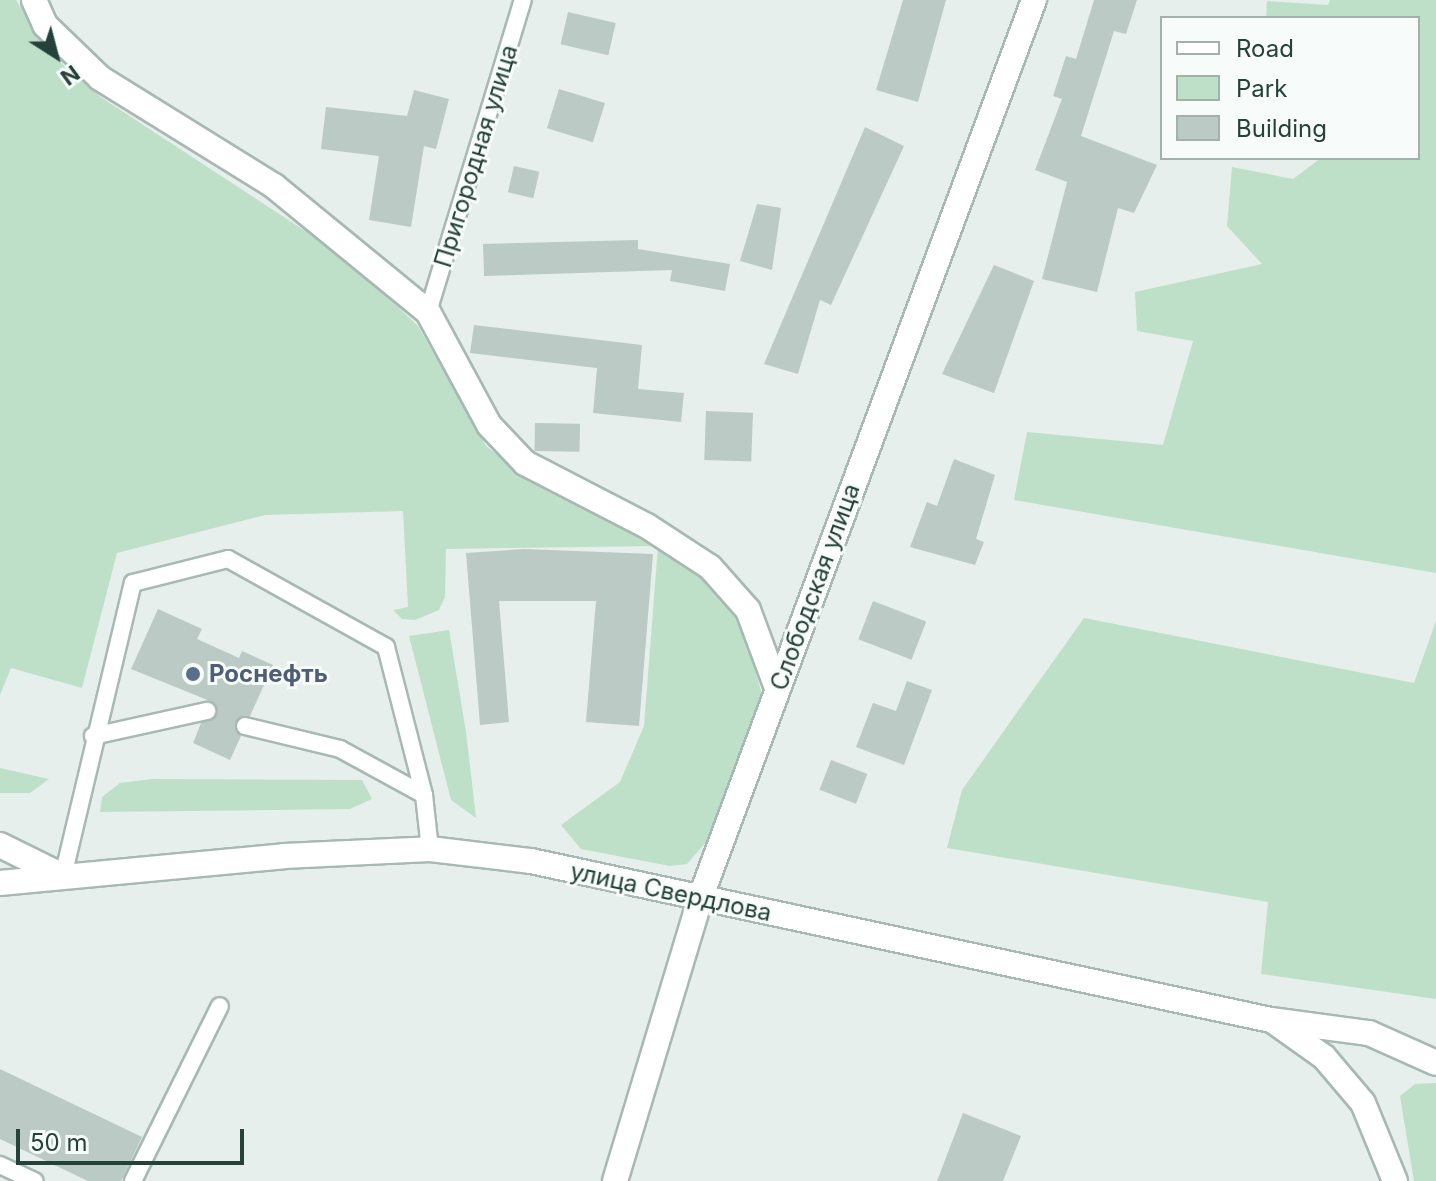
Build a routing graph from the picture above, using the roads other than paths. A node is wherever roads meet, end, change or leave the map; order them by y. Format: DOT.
graph roads {
  1 [pos="34,0"];
  2 [pos="523,0"];
  3 [pos="1034,0"];
  4 [pos="428,312"];
  5 [pos="777,688"];
  6 [pos="207,711"];
  7 [pos="245,726"];
  8 [pos="93,736"];
  9 [pos="424,795"];
  10 [pos="0,845"];
  11 [pos="430,849"];
  12 [pos="0,867"];
  13 [pos="63,876"];
  14 [pos="0,883"];
  15 [pos="700,899"];
  16 [pos="220,1006"];
  17 [pos="1271,1020"];
  18 [pos="1436,1063"];
  19 [pos="0,1165"];
  20 [pos="34,1181"];
  21 [pos="133,1181"];
  22 [pos="615,1181"];
  23 [pos="1395,1181"];
  1 -- 4 [label="street"];
  2 -- 4 [label="lane, Пригородная улица"];
  3 -- 5 [label="street, Слободская улица"];
  4 -- 5 [label="street"];
  5 -- 15 [label="street, Слободская улица"];
  6 -- 8 [label="lane"];
  7 -- 9 [label="lane"];
  8 -- 9 [label="lane"];
  8 -- 13 [label="lane"];
  9 -- 11 [label="lane"];
  10 -- 13 [label="street"];
  11 -- 13 [label="street, улица Свердлова"];
  11 -- 15 [label="street, улица Свердлова"];
  12 -- 13 [label="street"];
  13 -- 14 [label="street"];
  15 -- 17 [label="street, улица Свердлова"];
  15 -- 22 [label="street, Слободская улица"];
  16 -- 21 [label="lane"];
  17 -- 18 [label="street, улица Свердлова"];
  17 -- 23 [label="street, улица Свердлова"];
  19 -- 20 [label="lane"];
}
